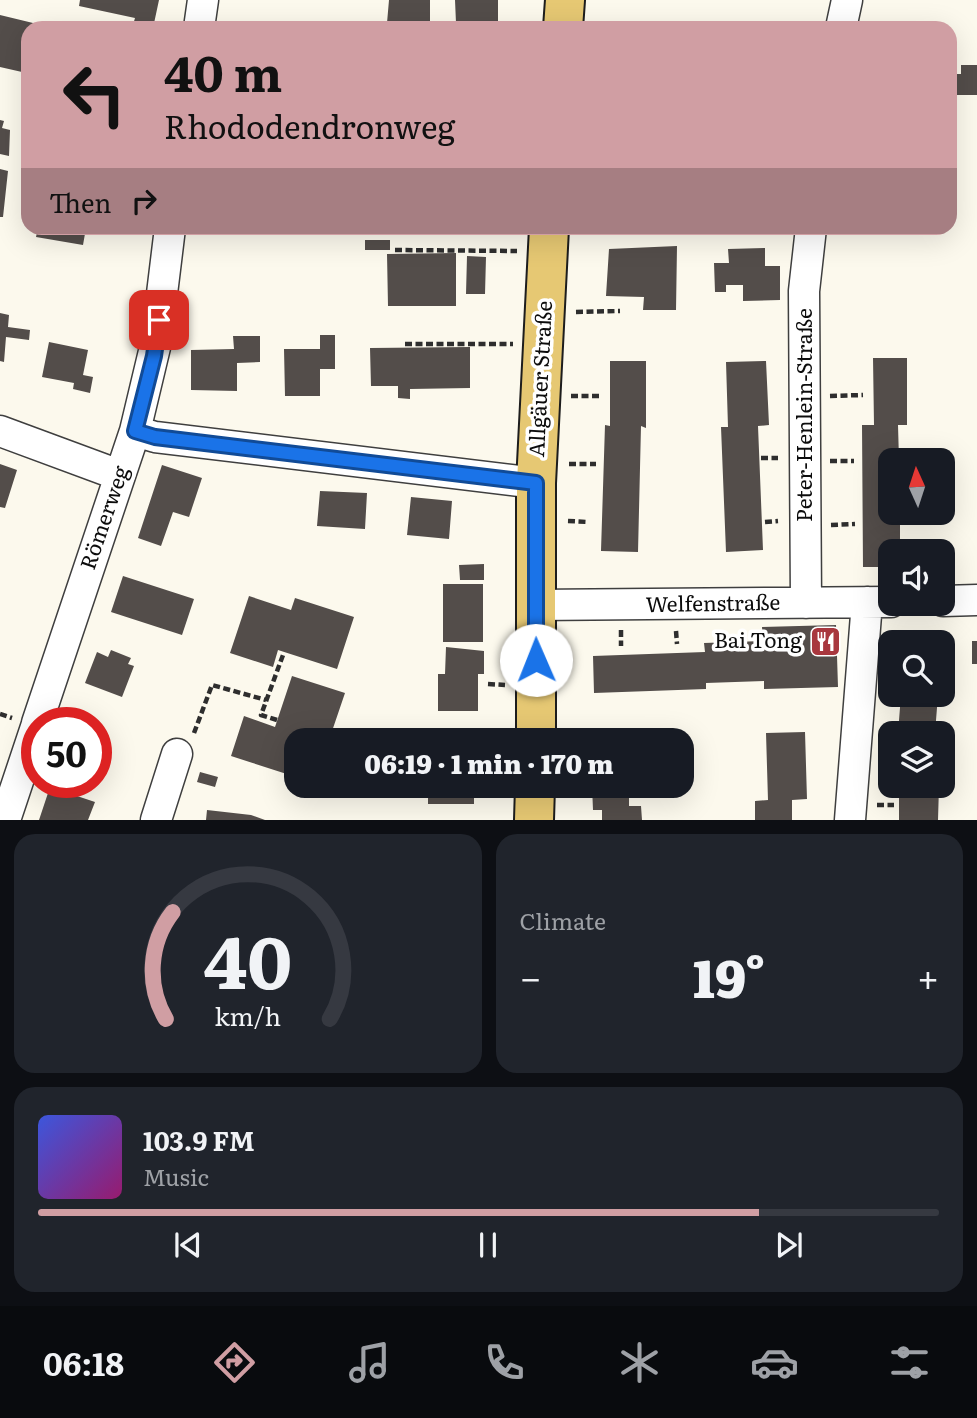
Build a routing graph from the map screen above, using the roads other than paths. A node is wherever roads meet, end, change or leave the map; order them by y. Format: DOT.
graph roads {
  1 [pos="203,0"];
  2 [pos="565,0"];
  3 [pos="847,0"];
  4 [pos="200,21"];
  5 [pos="564,21"];
  6 [pos="842,21"];
  7 [pos="169,235"];
  8 [pos="549,235"];
  9 [pos="810,235"];
  10 [pos="0,431"];
  11 [pos="135,431"];
  12 [pos="551,473"];
  13 [pos="119,474"];
  14 [pos="977,600"];
  15 [pos="955,601"];
  16 [pos="878,602"];
  17 [pos="806,603"];
  18 [pos="536,605"];
  19 [pos="878,610"];
  20 [pos="42,707"];
  21 [pos="536,728"];
  22 [pos="177,754"];
  23 [pos="21,772"];
  24 [pos="535,798"];
  25 [pos="5,820"];
  26 [pos="156,820"];
  27 [pos="534,820"];
  28 [pos="850,820"];
  1 -- 4 [label="street"];
  2 -- 5 [label="main road"];
  3 -- 6 [label="street"];
  7 -- 11 [label="street, Römerweg"];
  8 -- 12 [label="main road, Allgäuer Straße"];
  9 -- 17 [label="street, Peter-Henlein-Straße"];
  10 -- 13 [label="street"];
  11 -- 12 [label="street"];
  11 -- 13 [label="street, Römerweg"];
  12 -- 18 [label="main road, Allgäuer Straße"];
  13 -- 20 [label="street, Römerweg"];
  14 -- 15 [label="street"];
  16 -- 17 [label="street, Welfenstraße"];
  17 -- 18 [label="street, Welfenstraße"];
  18 -- 21 [label="main road, Allgäuer Straße"];
  19 -- 28 [label="street"];
  22 -- 26 [label="street"];
  23 -- 25 [label="street, Römerweg"];
  24 -- 27 [label="main road"];
}
